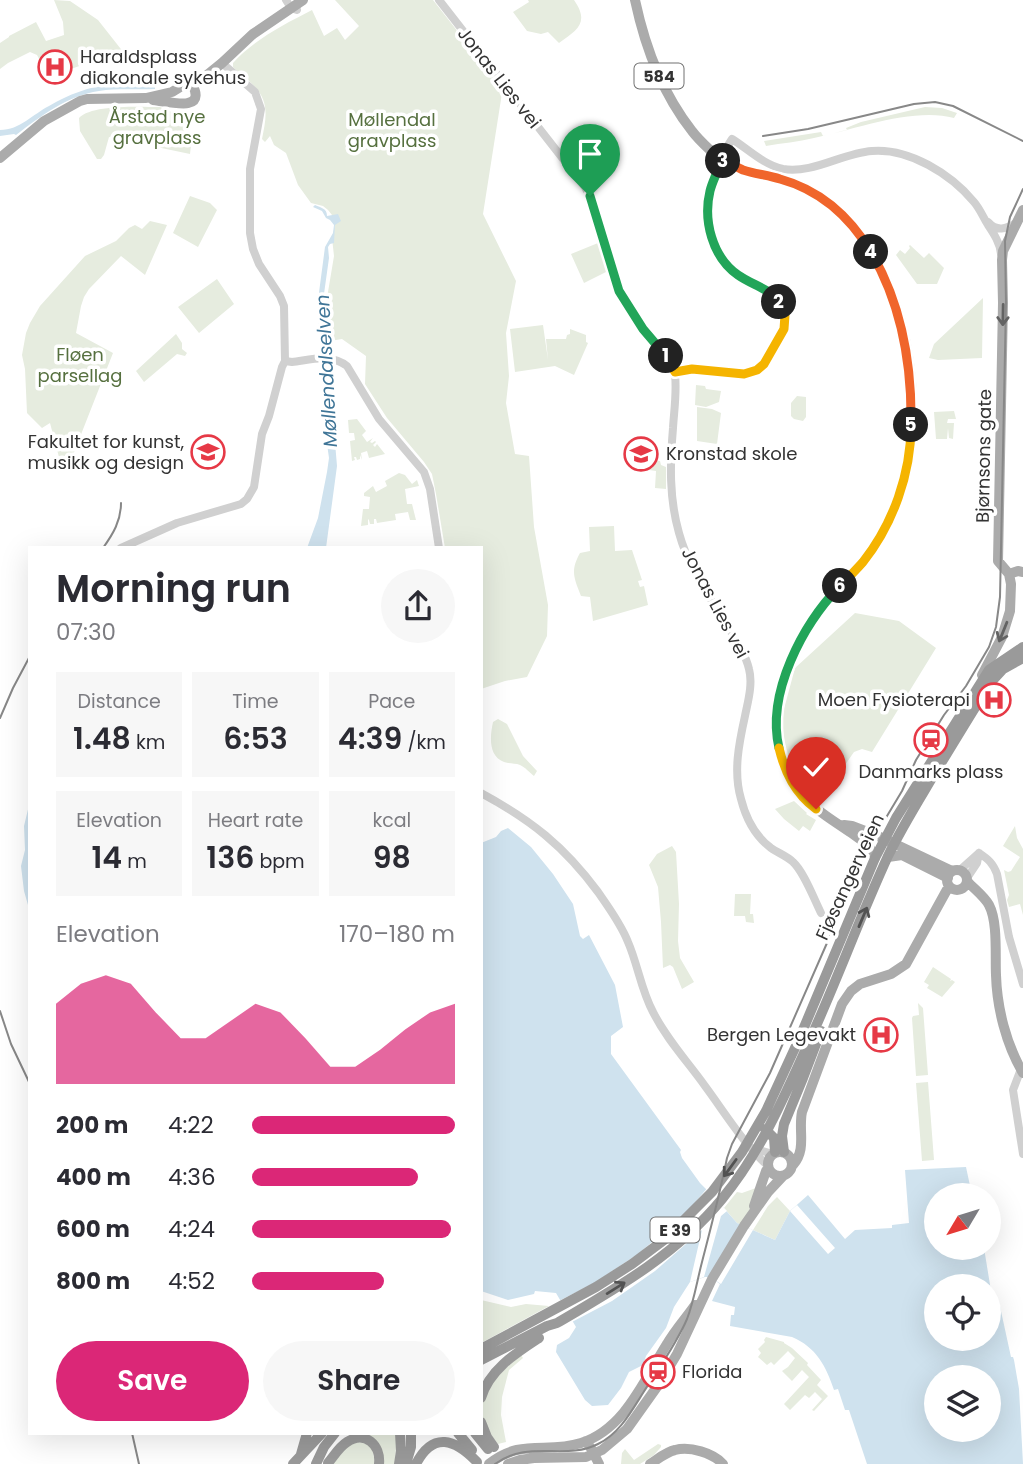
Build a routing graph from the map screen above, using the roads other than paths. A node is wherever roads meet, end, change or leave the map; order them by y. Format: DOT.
graph roads {
  1 [pos="313,0"];
  2 [pos="439,0"];
  3 [pos="635,0"];
  4 [pos="295,4"];
  5 [pos="222,63"];
  6 [pos="177,90"];
  7 [pos="194,90"];
  8 [pos="146,98"];
  9 [pos="180,102"];
  10 [pos="0,158"];
  11 [pos="720,160"];
  12 [pos="1023,210"];
  13 [pos="985,219"];
  14 [pos="1016,223"];
  15 [pos="1002,260"];
  16 [pos="285,360"];
  17 [pos="675,372"];
  18 [pos="125,546"];
  19 [pos="439,546"];
  20 [pos="1023,572"];
  21 [pos="1009,574"];
  22 [pos="1023,647"];
  23 [pos="1023,658"];
  24 [pos="979,686"];
  25 [pos="483,794"];
  26 [pos="841,825"];
  27 [pos="900,831"];
  28 [pos="889,842"];
  29 [pos="888,857"];
  30 [pos="874,858"];
  31 [pos="932,861"];
  32 [pos="958,880"];
  33 [pos="821,913"];
  34 [pos="827,971"];
  35 [pos="1023,984"];
  36 [pos="1022,1071"];
  37 [pos="775,1117"];
  38 [pos="768,1131"];
  39 [pos="801,1133"];
  40 [pos="752,1148"];
  41 [pos="780,1153"];
  42 [pos="1023,1154"];
  43 [pos="793,1165"];
  44 [pos="768,1167"];
  45 [pos="783,1176"];
  46 [pos="751,1216"];
  47 [pos="710,1283"];
  48 [pos="557,1323"];
  49 [pos="522,1340"];
  50 [pos="483,1348"];
  51 [pos="483,1359"];
  52 [pos="483,1364"];
  53 [pos="483,1393"];
  54 [pos="483,1427"];
  55 [pos="333,1435"];
  56 [pos="344,1435"];
  57 [pos="400,1435"];
  58 [pos="411,1435"];
  59 [pos="460,1435"];
  60 [pos="477,1435"];
  61 [pos="428,1436"];
  62 [pos="309,1439"];
  63 [pos="586,1441"];
  64 [pos="592,1460"];
  65 [pos="482,1462"];
  66 [pos="293,1464"];
  67 [pos="300,1464"];
  68 [pos="324,1464"];
  69 [pos="379,1464"];
  70 [pos="398,1464"];
  71 [pos="406,1464"];
  72 [pos="416,1464"];
  73 [pos="422,1464"];
  74 [pos="509,1464"];
  75 [pos="650,1464"];
  76 [pos="723,1464"];
  1 -- 4 [label="main road"];
  2 -- 17 [label="street, Jonas Lies vei"];
  3 -- 11 [label="main road, 584"];
  4 -- 5 [label="main road"];
  5 -- 7 [label="main road"];
  5 -- 16 [label="street"];
  6 -- 7 [label="main road"];
  6 -- 8 [label="main road"];
  6 -- 9 [label="main road"];
  7 -- 9 [label="main road"];
  8 -- 9 [label="main road"];
  8 -- 10 [label="main road"];
  11 -- 13 [label="street, Bjørnsons gate"];
  11 -- 17 [label="street"];
  11 -- 26 [label="main road, 584"];
  12 -- 14 [label="main road"];
  13 -- 14 [label="street"];
  13 -- 15 [label="street, Bjørnsons gate"];
  14 -- 15 [label="main road"];
  15 -- 21 [label="main road, Bjørnsons gate, one-way"];
  16 -- 18 [label="street"];
  16 -- 19 [label="street"];
  17 -- 33 [label="street, Jonas Lies vei"];
  20 -- 21 [label="main road"];
  21 -- 24 [label="main road, Bjørnsons gate, one-way"];
  22 -- 24 [label="highway, Fjøsangerveien / E 39"];
  23 -- 27 [label="highway, Fjøsangerveien / E 39"];
  24 -- 28 [label="highway, Fjøsangerveien / E 39"];
  25 -- 40 [label="street"];
  26 -- 28 [label="main road, 584"];
  26 -- 30 [label="main road, 584"];
  27 -- 28 [label="highway, Fjøsangerveien / E 39"];
  27 -- 31 [label="main road, 584"];
  28 -- 29 [label="highway, Fjøsangerveien / E 39"];
  28 -- 30 [label="highway, Fjøsangerveien / E 39"];
  28 -- 31 [label="main road, 584"];
  29 -- 32 [label="main road, 584"];
  37 -- 29 [label="highway, Fjøsangerveien / E 39, one-way"];
  30 -- 34 [label="highway, Fjøsangerveien / E 39"];
  31 -- 32 [label="main road, 584"];
  32 -- 35 [label="street"];
  32 -- 36 [label="main road, 584"];
  32 -- 39 [label="main road"];
  34 -- 37 [label="highway, Fjøsangerveien / E 39"];
  34 -- 38 [label="highway, E 39"];
  36 -- 42 [label="street"];
  37 -- 38 [label="highway"];
  37 -- 41 [label="highway, E 39"];
  48 -- 37 [label="highway, E 39, one-way"];
  37 -- 50 [label="highway, E 39, one-way"];
  38 -- 41 [label="highway, E 39"];
  39 -- 41 [label="main road"];
  39 -- 43 [label="main road"];
  40 -- 41 [label="street"];
  40 -- 44 [label="street"];
  41 -- 43 [label="main road"];
  41 -- 44 [label="main road"];
  43 -- 45 [label="main road"];
  44 -- 45 [label="main road"];
  44 -- 46 [label="main road"];
  45 -- 46 [label="main road"];
  46 -- 47 [label="main road"];
  47 -- 63 [label="main road"];
  47 -- 64 [label="main road"];
  48 -- 49 [label="highway, E 39"];
  48 -- 53 [label="highway, E 39"];
  49 -- 51 [label="highway, E 39"];
  49 -- 52 [label="highway, E 39"];
  54 -- 60 [label="highway"];
  55 -- 68 [label="highway"];
  56 -- 68 [label="highway"];
  57 -- 70 [label="highway"];
  58 -- 71 [label="highway"];
  59 -- 65 [label="highway"];
  61 -- 73 [label="highway"];
  62 -- 66 [label="highway"];
  62 -- 67 [label="highway"];
  63 -- 64 [label="main road"];
  63 -- 65 [label="main road"];
  64 -- 74 [label="main road"];
  65 -- 72 [label="highway"];
  68 -- 69 [label="highway"];
  75 -- 76 [label="main road"];
}
